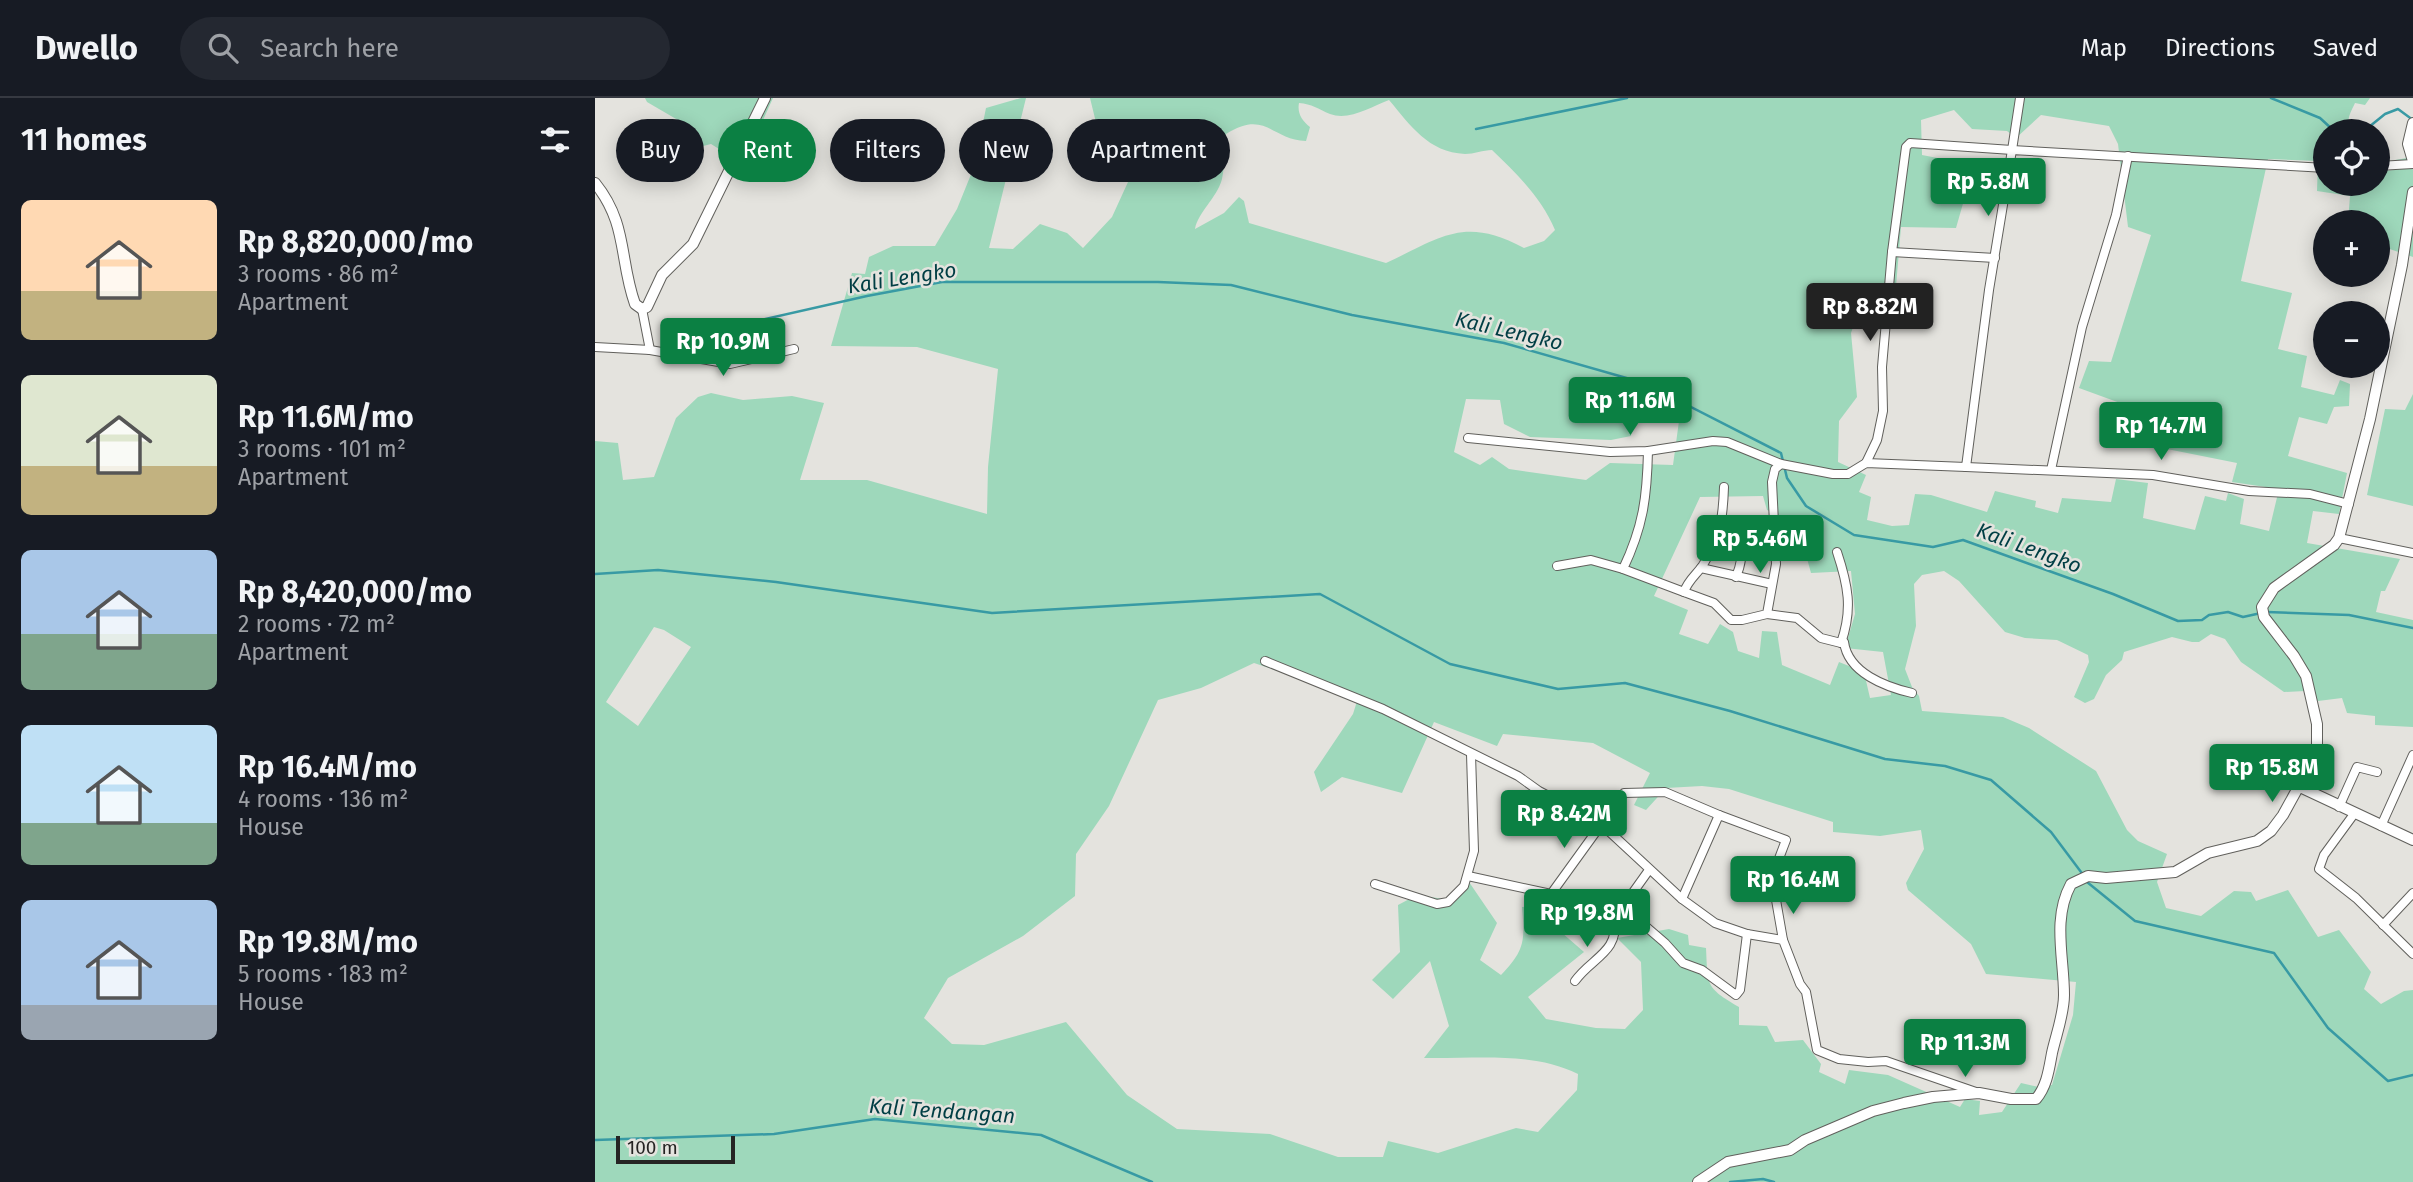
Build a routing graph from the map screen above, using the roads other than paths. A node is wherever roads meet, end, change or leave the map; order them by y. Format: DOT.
graph roads {
  1 [pos="765,98"];
  2 [pos="2020,98"];
  3 [pos="2412,124"];
  4 [pos="2013,150"];
  5 [pos="2129,156"];
  6 [pos="2413,163"];
  7 [pos="2390,165"];
  8 [pos="2313,167"];
  9 [pos="595,183"];
  10 [pos="2413,192"];
  11 [pos="1892,253"];
  12 [pos="1995,258"];
  13 [pos="642,309"];
  14 [pos="595,347"];
  15 [pos="650,349"];
  16 [pos="794,349"];
  17 [pos="1468,439"];
  18 [pos="1647,451"];
  19 [pos="1783,463"];
  20 [pos="1866,463"];
  21 [pos="1966,467"];
  22 [pos="2051,470"];
  23 [pos="1724,487"];
  24 [pos="2349,504"];
  25 [pos="1723,520"];
  26 [pos="2339,538"];
  27 [pos="1837,552"];
  28 [pos="2413,553"];
  29 [pos="1557,566"];
  30 [pos="1701,568"];
  31 [pos="1623,569"];
  32 [pos="1736,577"];
  33 [pos="1772,584"];
  34 [pos="1684,592"];
  35 [pos="1766,614"];
  36 [pos="1841,643"];
  37 [pos="1265,661"];
  38 [pos="1912,694"];
  39 [pos="1471,754"];
  40 [pos="2413,755"];
  41 [pos="2378,772"];
  42 [pos="2301,787"];
  43 [pos="2339,807"];
  44 [pos="2354,814"];
  45 [pos="1719,815"];
  46 [pos="1600,823"];
  47 [pos="2381,826"];
  48 [pos="2413,841"];
  49 [pos="1649,870"];
  50 [pos="1468,876"];
  51 [pos="1375,884"];
  52 [pos="2413,893"];
  53 [pos="1551,894"];
  54 [pos="1682,900"];
  55 [pos="1622,906"];
  56 [pos="1614,919"];
  57 [pos="2383,925"];
  58 [pos="1747,934"];
  59 [pos="1783,940"];
  60 [pos="2413,954"];
  61 [pos="1575,981"];
  62 [pos="1979,1093"];
  63 [pos="1698,1182"];
  1 -- 13 [label="street"];
  2 -- 4 [label="street"];
  3 -- 6 [label="street"];
  4 -- 5 [label="street"];
  4 -- 11 [label="street"];
  4 -- 12 [label="street"];
  5 -- 8 [label="street"];
  5 -- 22 [label="street"];
  6 -- 7 [label="street"];
  9 -- 13 [label="street"];
  10 -- 24 [label="street"];
  11 -- 12 [label="street"];
  11 -- 20 [label="street"];
  12 -- 21 [label="street"];
  13 -- 15 [label="street"];
  14 -- 15 [label="street"];
  15 -- 16 [label="street"];
  17 -- 18 [label="street"];
  18 -- 19 [label="street"];
  18 -- 31 [label="street"];
  19 -- 20 [label="street"];
  19 -- 33 [label="street"];
  20 -- 21 [label="street"];
  21 -- 22 [label="street"];
  22 -- 24 [label="street"];
  23 -- 25 [label="street"];
  24 -- 26 [label="street"];
  25 -- 30 [label="street"];
  25 -- 32 [label="street"];
  26 -- 28 [label="street"];
  26 -- 42 [label="street"];
  27 -- 36 [label="street"];
  29 -- 31 [label="street"];
  30 -- 32 [label="street"];
  30 -- 34 [label="street"];
  31 -- 34 [label="street"];
  32 -- 33 [label="street"];
  33 -- 35 [label="street"];
  34 -- 35 [label="street"];
  35 -- 36 [label="street"];
  36 -- 38 [label="street"];
  37 -- 39 [label="street"];
  39 -- 46 [label="street"];
  39 -- 50 [label="street"];
  40 -- 47 [label="street"];
  41 -- 43 [label="street"];
  42 -- 43 [label="street"];
  42 -- 62 [label="street"];
  43 -- 44 [label="street"];
  44 -- 47 [label="street"];
  44 -- 57 [label="street"];
  45 -- 46 [label="street"];
  45 -- 54 [label="street"];
  45 -- 59 [label="street"];
  46 -- 49 [label="street"];
  46 -- 53 [label="street"];
  47 -- 48 [label="street"];
  49 -- 54 [label="street"];
  49 -- 55 [label="street"];
  50 -- 51 [label="street"];
  50 -- 53 [label="street"];
  52 -- 57 [label="street"];
  53 -- 56 [label="street"];
  54 -- 58 [label="street"];
  55 -- 56 [label="street"];
  55 -- 58 [label="street"];
  56 -- 61 [label="street"];
  57 -- 60 [label="street"];
  58 -- 59 [label="street"];
  59 -- 62 [label="street"];
  62 -- 63 [label="street"];
}
